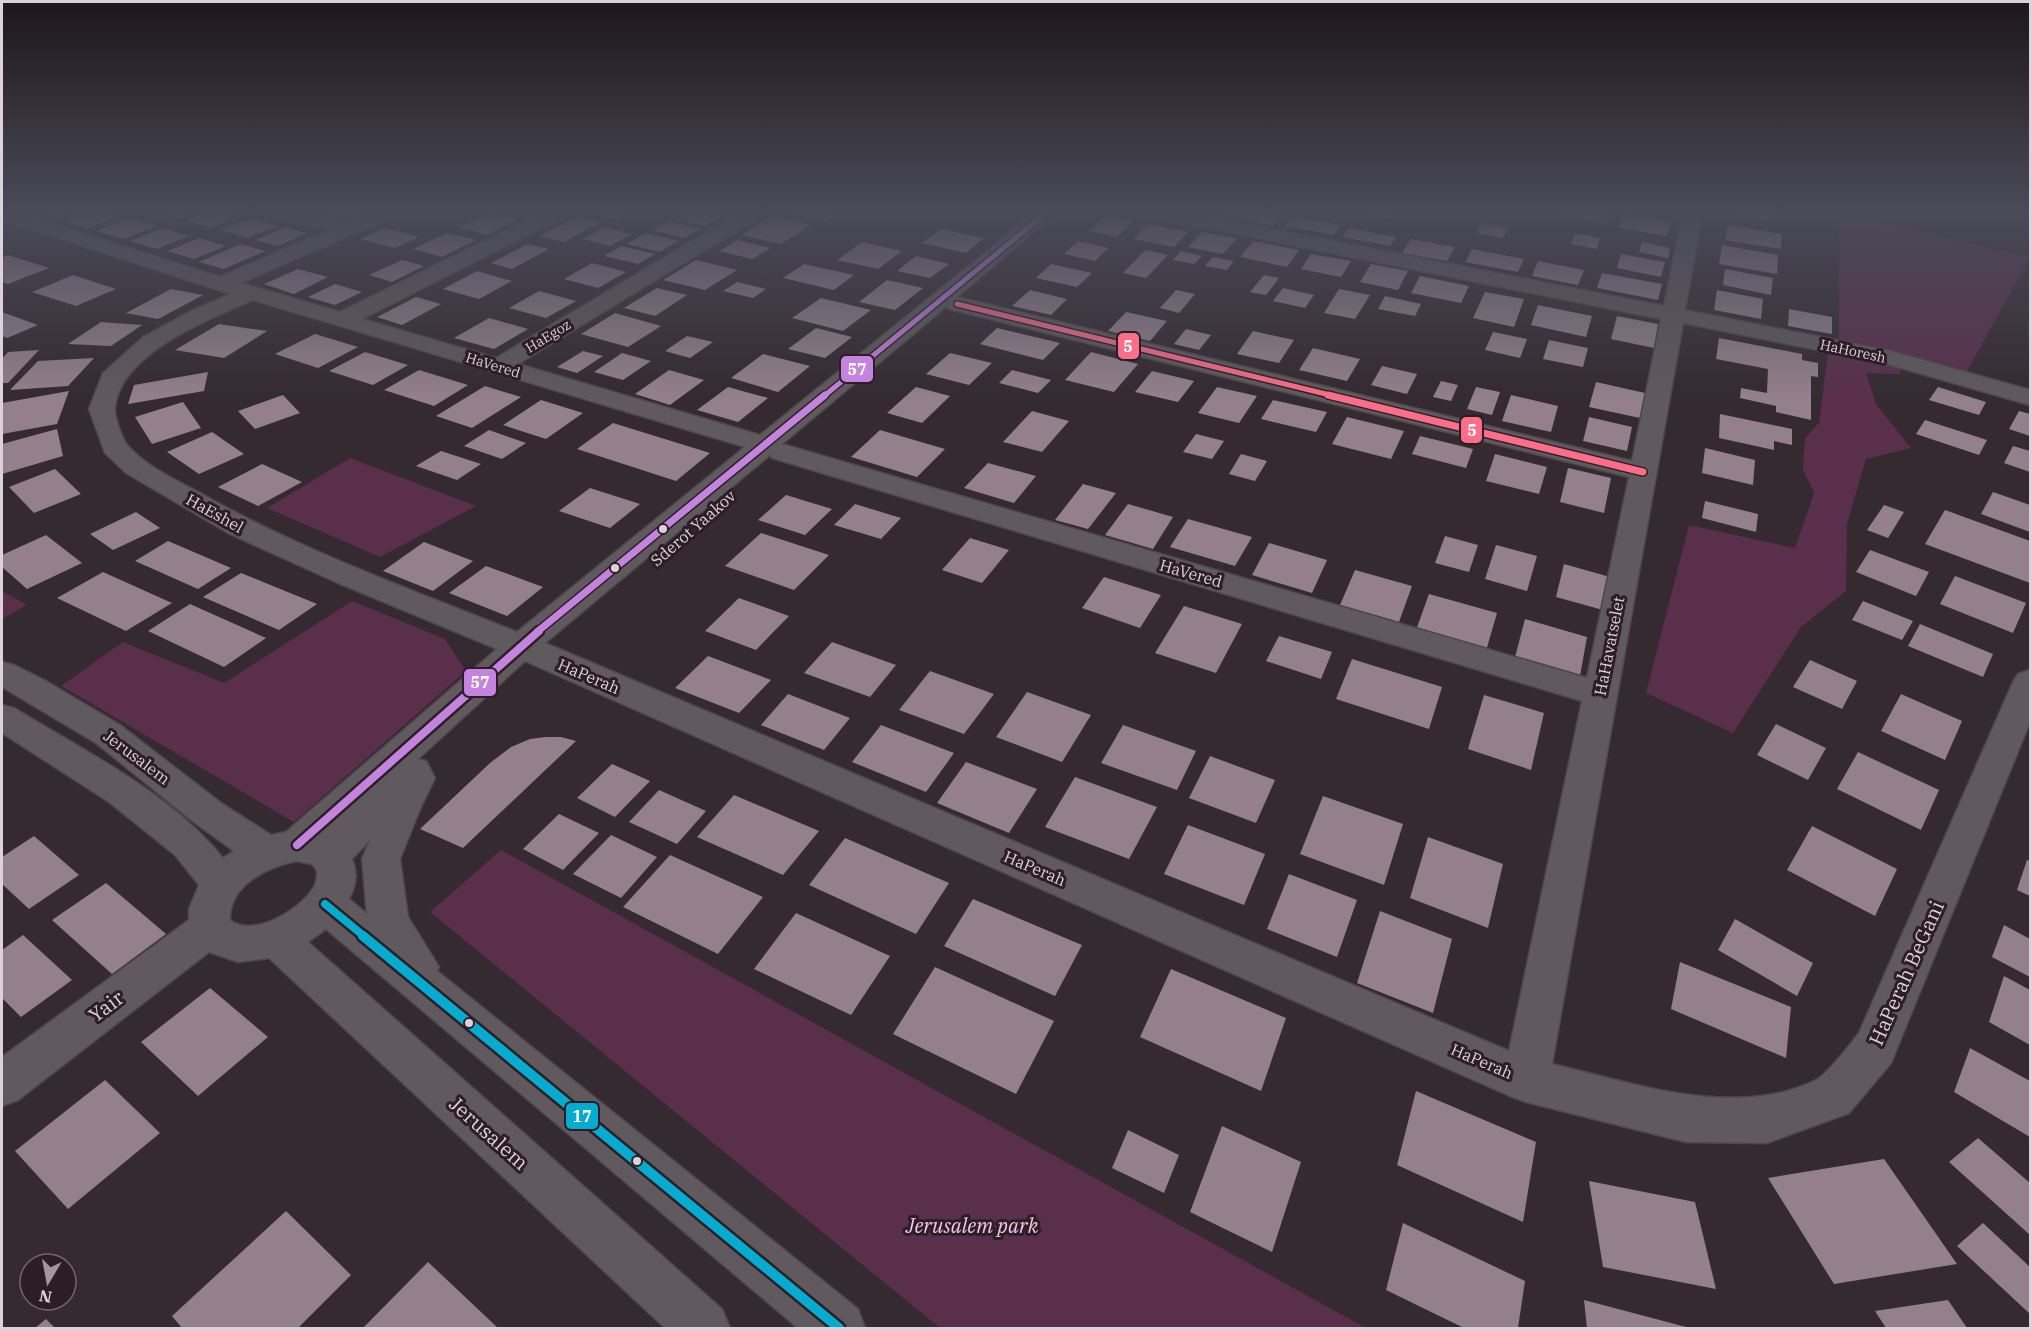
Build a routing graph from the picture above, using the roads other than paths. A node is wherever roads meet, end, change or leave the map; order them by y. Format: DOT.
graph roads {
  1 [pos="193,275"];
  2 [pos="241,275"];
  3 [pos="432,275"];
  4 [pos="649,275"];
  5 [pos="974,275"];
  6 [pos="990,275"];
  7 [pos="1476,275"];
  8 [pos="1680,275"];
  9 [pos="221,284"];
  10 [pos="252,293"];
  11 [pos="957,304"];
  12 [pos="1673,314"];
  13 [pos="342,320"];
  14 [pos="497,367"];
  15 [pos="2031,398"];
  16 [pos="773,448"];
  17 [pos="1643,472"];
  18 [pos="533,651"];
  19 [pos="2,673"];
  20 [pos="2031,682"];
  21 [pos="1600,694"];
  22 [pos="2,717"];
  23 [pos="428,758"];
  24 [pos="298,851"];
  25 [pos="220,884"];
  26 [pos="325,904"];
  27 [pos="210,928"];
  28 [pos="275,938"];
  29 [pos="437,997"];
  30 [pos="1526,1080"];
  31 [pos="2,1083"];
  32 [pos="703,1329"];
  33 [pos="839,1329"];
  1 -- 9 [label="street, HaVered"];
  2 -- 9 [label="street"];
  3 -- 13 [label="street"];
  4 -- 14 [label="street, HaEgoz"];
  5 -- 16 [label="street, Sderot Yaakov"];
  6 -- 11 [label="street, Sderot Yaakov"];
  7 -- 12 [label="street, HaHoresh"];
  8 -- 12 [label="street, HaHavatselet"];
  9 -- 10 [label="street, HaVered"];
  10 -- 13 [label="street, HaVered"];
  10 -- 18 [label="street, HaEshel"];
  11 -- 16 [label="street, Sderot Yaakov"];
  11 -- 17 [label="street"];
  12 -- 15 [label="street, HaHoresh"];
  12 -- 17 [label="street, HaHavatselet"];
  13 -- 14 [label="street, HaVered"];
  14 -- 16 [label="street, HaVered"];
  16 -- 18 [label="street, Sderot Yaakov"];
  16 -- 21 [label="street, HaVered"];
  17 -- 21 [label="street, HaHavatselet"];
  18 -- 23 [label="street, Sderot Yaakov"];
  18 -- 24 [label="street, Sderot Yaakov"];
  18 -- 30 [label="street, HaPerah"];
  19 -- 24 [label="street, Jerusalem"];
  20 -- 30 [label="street, HaPerah BeGani"];
  21 -- 30 [label="street, HaHavatselet"];
  22 -- 25 [label="street"];
  23 -- 24 [label="street, Sderot Yaakov"];
  23 -- 29 [label="street"];
  24 -- 25 [label="street"];
  24 -- 26 [label="street"];
  25 -- 27 [label="street"];
  26 -- 28 [label="street"];
  26 -- 29 [label="street"];
  27 -- 28 [label="street"];
  27 -- 31 [label="street, Yair"];
  28 -- 32 [label="street, Jerusalem"];
  29 -- 33 [label="street"];
}
